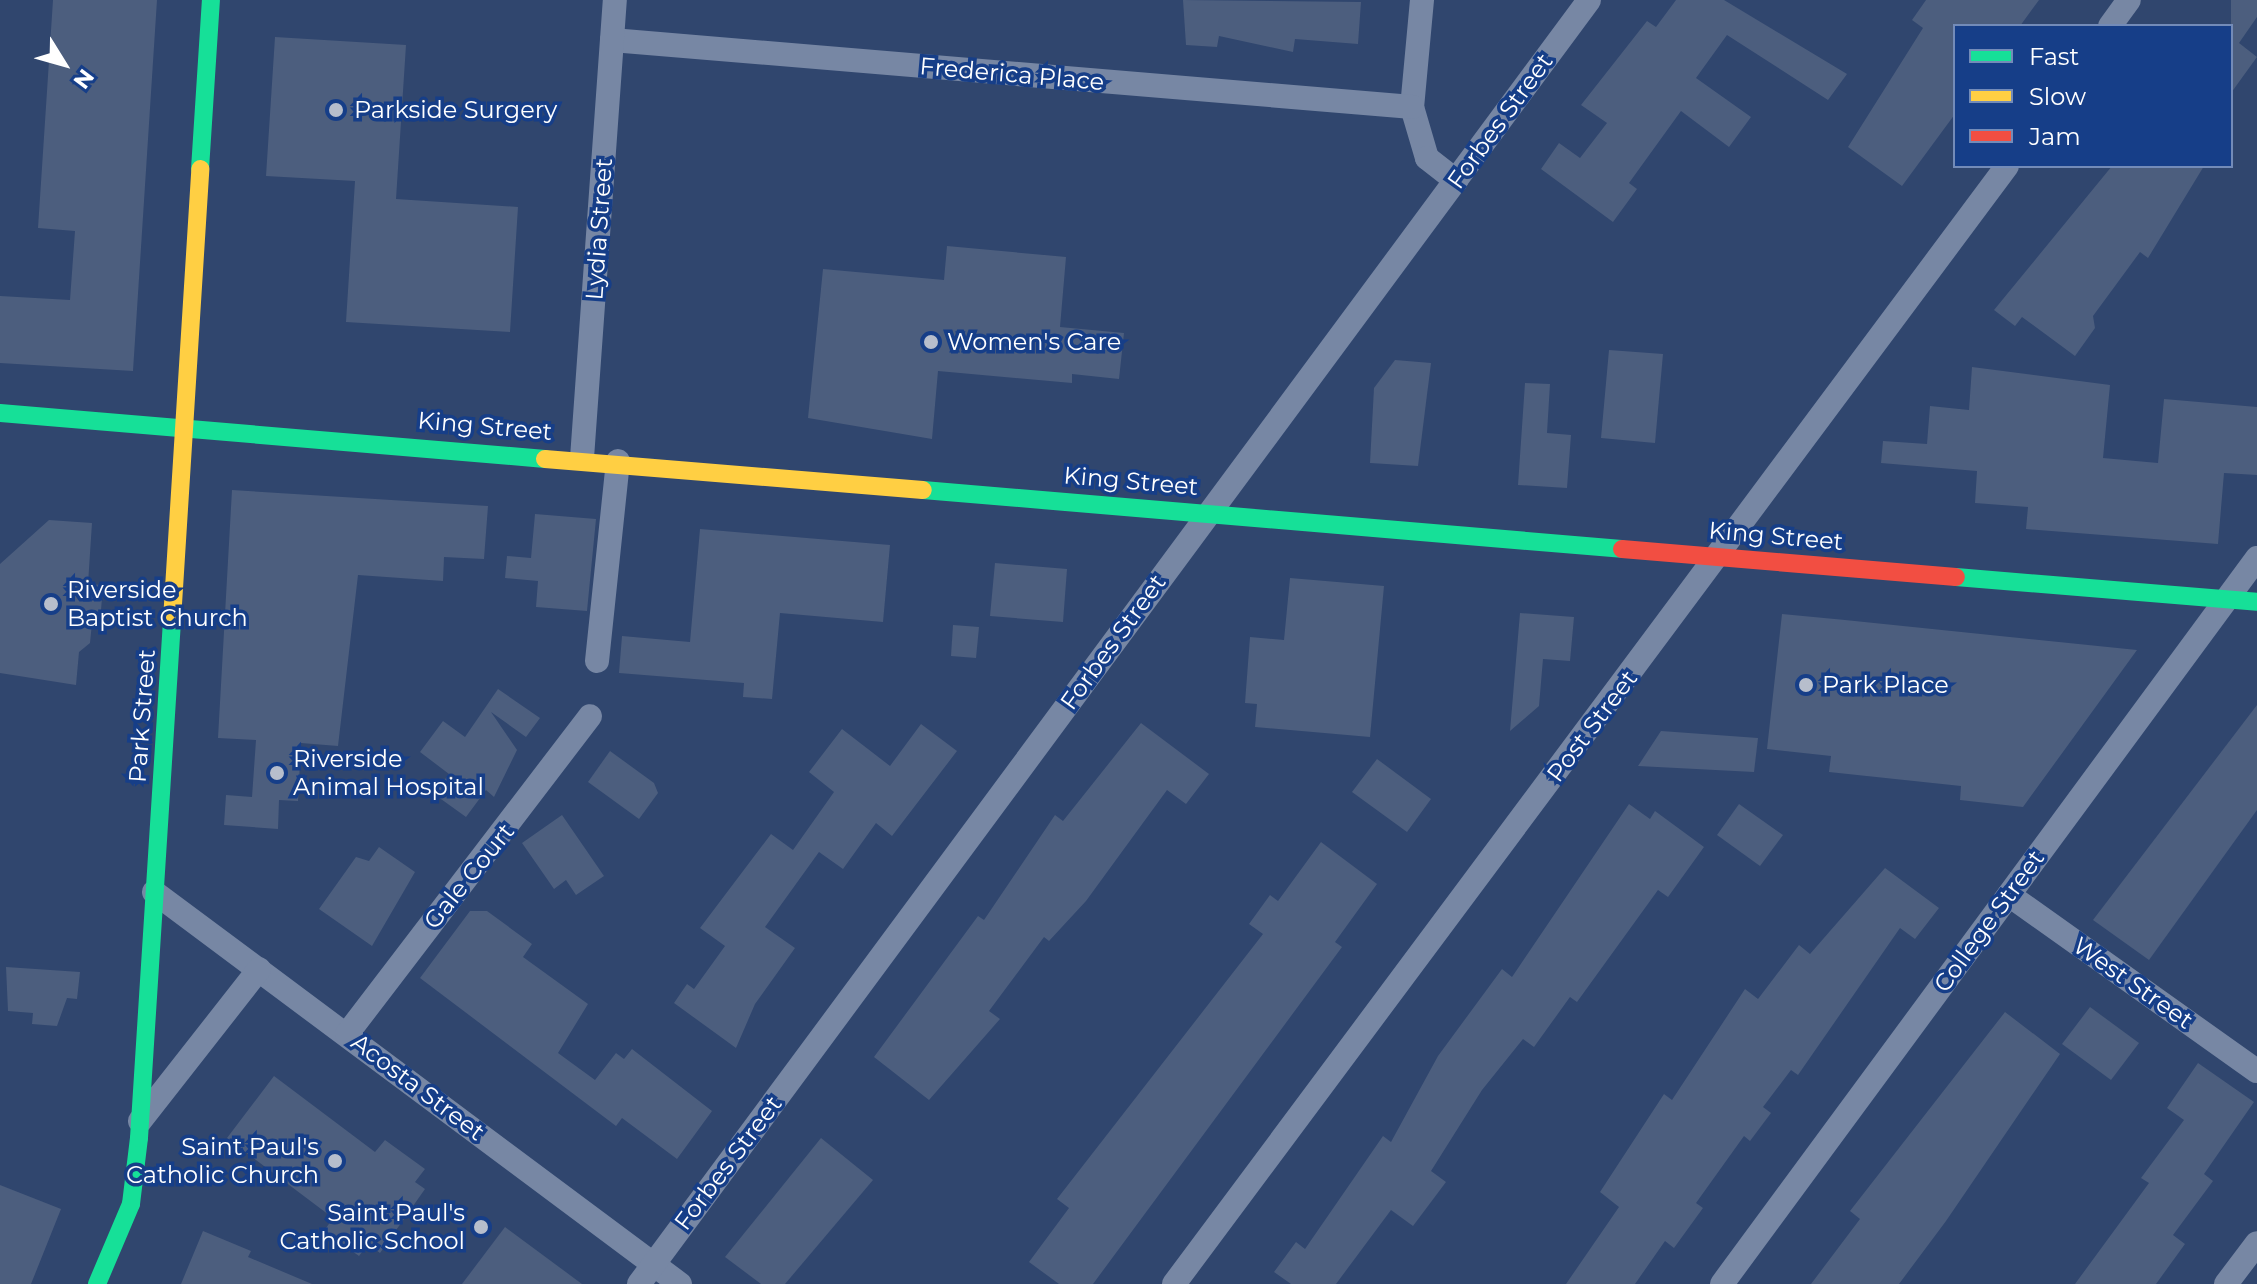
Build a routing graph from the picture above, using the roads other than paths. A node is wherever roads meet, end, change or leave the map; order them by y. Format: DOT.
graph roads {
  1 [pos="211,0"];
  2 [pos="615,0"];
  3 [pos="1422,0"];
  4 [pos="1589,0"];
  5 [pos="2129,0"];
  6 [pos="2111,24"];
  7 [pos="612,40"];
  8 [pos="1412,107"];
  9 [pos="2006,168"];
  10 [pos="1456,181"];
  11 [pos="0,413"];
  12 [pos="185,424"];
  13 [pos="582,458"];
  14 [pos="618,461"];
  15 [pos="1209,512"];
  16 [pos="1720,555"];
  17 [pos="2257,558"];
  18 [pos="2226,599"];
  19 [pos="2257,602"];
  20 [pos="597,661"];
  21 [pos="590,716"];
  22 [pos="154,892"];
  23 [pos="2009,895"];
  24 [pos="259,969"];
  25 [pos="347,1034"];
  26 [pos="2257,1071"];
  27 [pos="140,1121"];
  28 [pos="2257,1243"];
  29 [pos="646,1274"];
  30 [pos="97,1284"];
  31 [pos="680,1284"];
  32 [pos="1174,1284"];
  33 [pos="1722,1284"];
  34 [pos="2226,1284"];
  1 -- 12 [label="main road, Park Street"];
  2 -- 7 [label="street, Lydia Street"];
  3 -- 8 [label="street"];
  4 -- 10 [label="street, Forbes Street"];
  5 -- 6 [label="street"];
  7 -- 8 [label="street, Frederica Place"];
  7 -- 13 [label="street, Lydia Street"];
  8 -- 10 [label="street"];
  9 -- 16 [label="street, Post Street"];
  10 -- 15 [label="street, Forbes Street"];
  11 -- 12 [label="main road, King Street"];
  12 -- 13 [label="main road, King Street"];
  12 -- 22 [label="main road, Park Street"];
  13 -- 14 [label="main road, King Street"];
  14 -- 15 [label="main road, King Street"];
  14 -- 20 [label="street"];
  15 -- 16 [label="main road, King Street"];
  15 -- 29 [label="street, Forbes Street"];
  16 -- 18 [label="main road, King Street"];
  16 -- 32 [label="street, Post Street"];
  17 -- 18 [label="street, College Street"];
  18 -- 19 [label="main road, King Street"];
  18 -- 23 [label="street, College Street"];
  21 -- 25 [label="street, Gale Court"];
  22 -- 24 [label="street, Acosta Street"];
  22 -- 27 [label="main road, Park Street"];
  23 -- 26 [label="street, West Street"];
  23 -- 33 [label="street, College Street"];
  24 -- 25 [label="street, Acosta Street"];
  24 -- 27 [label="street"];
  25 -- 29 [label="street, Acosta Street"];
  27 -- 30 [label="main road, Park Street"];
  28 -- 34 [label="street"];
  29 -- 31 [label="street, Acosta Street"];
}
